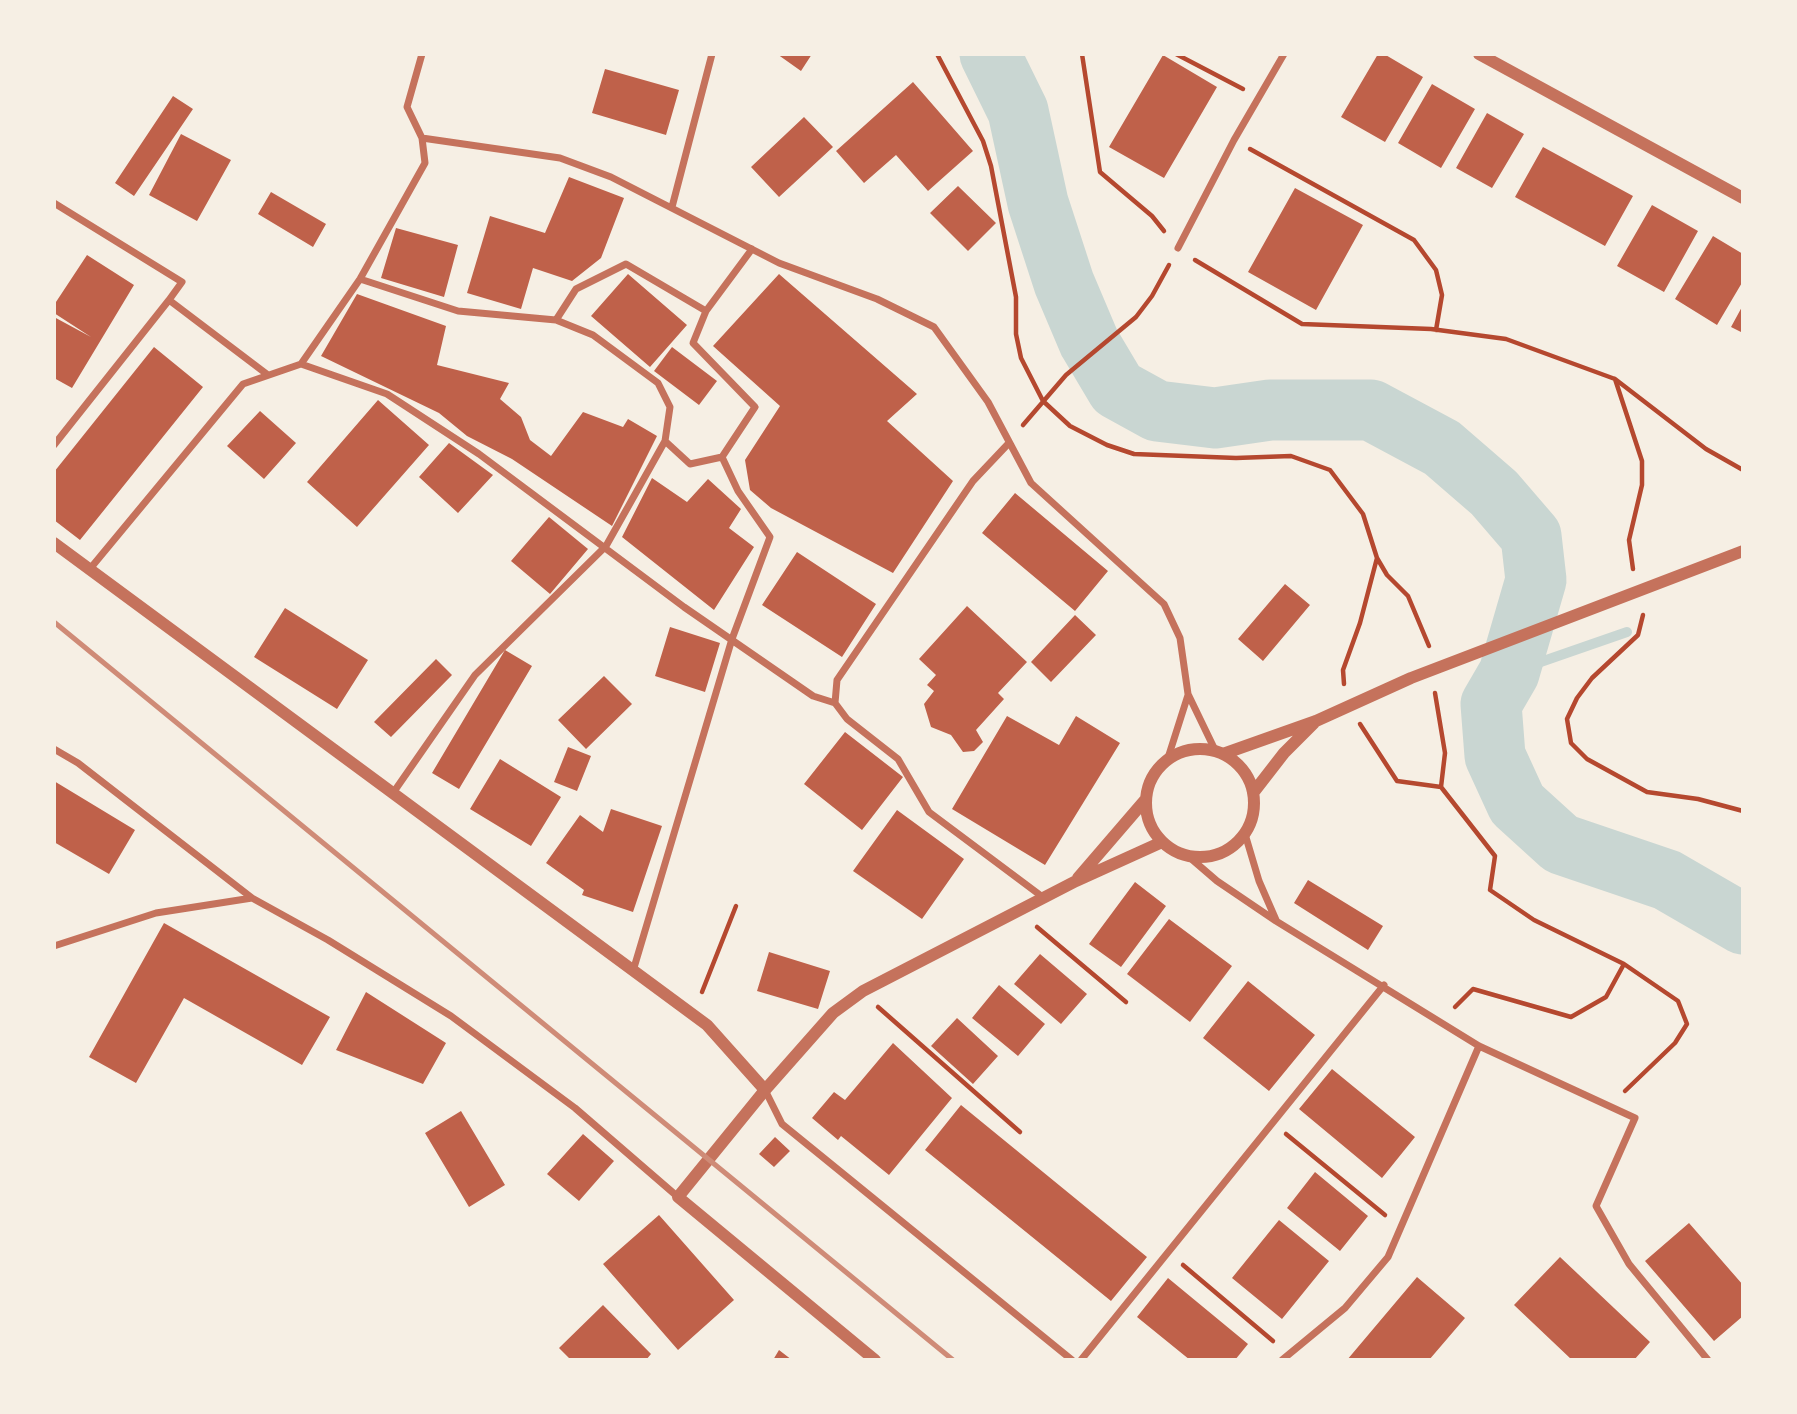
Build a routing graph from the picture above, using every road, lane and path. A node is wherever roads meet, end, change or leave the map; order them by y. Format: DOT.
graph roads {
  1 [pos="422,54"];
  2 [pos="712,54"];
  3 [pos="936,54"];
  4 [pos="1082,54"];
  5 [pos="1176,54"];
  6 [pos="1284,54"];
  7 [pos="1479,54"];
  8 [pos="1259,97"];
  9 [pos="422,138"];
  10 [pos="1234,140"];
  11 [pos="1743,198"];
  12 [pos="54,203"];
  13 [pos="672,207"];
  14 [pos="1178,248"];
  15 [pos="752,249"];
  16 [pos="360,279"];
  17 [pos="169,300"];
  18 [pos="706,311"];
  19 [pos="556,320"];
  20 [pos="1436,330"];
  21 [pos="302,364"];
  22 [pos="268,375"];
  23 [pos="1615,379"];
  24 [pos="1043,401"];
  25 [pos="665,441"];
  26 [pos="1007,444"];
  27 [pos="54,445"];
  28 [pos="722,457"];
  29 [pos="1743,470"];
  30 [pos="54,543"];
  31 [pos="606,546"];
  32 [pos="1743,551"];
  33 [pos="89,570"];
  34 [pos="1636,591"];
  35 [pos="732,639"];
  36 [pos="1188,694"];
  37 [pos="835,703"];
  38 [pos="1351,704"];
  39 [pos="1316,721"];
  40 [pos="54,749"];
  41 [pos="1220,753"];
  42 [pos="1167,761"];
  43 [pos="393,793"];
  44 [pos="1253,793"];
  45 [pos="1146,799"];
  46 [pos="1743,811"];
  47 [pos="1245,834"];
  48 [pos="1162,842"];
  49 [pos="1188,856"];
  50 [pos="1076,881"];
  51 [pos="252,898"];
  52 [pos="1044,898"];
  53 [pos="736,906"];
  54 [pos="1018,911"];
  55 [pos="1276,921"];
  56 [pos="54,946"];
  57 [pos="1625,964"];
  58 [pos="633,971"];
  59 [pos="1384,985"];
  60 [pos="863,991"];
  61 [pos="1126,1002"];
  62 [pos="693,1016"];
  63 [pos="1445,1023"];
  64 [pos="1479,1046"];
  65 [pos="765,1090"];
  66 [pos="1609,1106"];
  67 [pos="1020,1132"];
  68 [pos="1285,1134"];
  69 [pos="678,1197"];
  70 [pos="1401,1228"];
  71 [pos="1180,1262"];
  72 [pos="1285,1357"];
  73 [pos="875,1360"];
  74 [pos="1072,1360"];
  75 [pos="1081,1360"];
  76 [pos="1708,1360"];
  1 -- 9 [label="street"];
  2 -- 13 [label="street"];
  3 -- 24 [label="path"];
  4 -- 14 [label="path"];
  5 -- 8 [label="path"];
  6 -- 8 [label="street"];
  7 -- 11 [label="street"];
  8 -- 10 [label="street"];
  9 -- 13 [label="street"];
  9 -- 16 [label="street"];
  10 -- 14 [label="street"];
  10 -- 20 [label="path"];
  12 -- 17 [label="street"];
  13 -- 15 [label="street"];
  14 -- 20 [label="path"];
  14 -- 24 [label="path"];
  15 -- 18 [label="street"];
  15 -- 26 [label="street"];
  16 -- 19 [label="street"];
  16 -- 21 [label="street"];
  17 -- 22 [label="street"];
  17 -- 27 [label="street"];
  18 -- 19 [label="street"];
  18 -- 28 [label="street"];
  19 -- 25 [label="street"];
  20 -- 23 [label="path"];
  21 -- 22 [label="street"];
  21 -- 31 [label="street"];
  22 -- 33 [label="street"];
  23 -- 29 [label="path"];
  23 -- 34 [label="path"];
  24 -- 38 [label="path"];
  25 -- 28 [label="street"];
  25 -- 31 [label="street"];
  26 -- 36 [label="street"];
  26 -- 37 [label="street"];
  28 -- 35 [label="street"];
  30 -- 33 [label="street"];
  31 -- 35 [label="street"];
  31 -- 43 [label="street"];
  32 -- 34 [label="street"];
  33 -- 43 [label="street"];
  34 -- 38 [label="street"];
  34 -- 46 [label="path"];
  35 -- 37 [label="street"];
  35 -- 58 [label="street"];
  36 -- 41 [label="street"];
  36 -- 42 [label="street"];
  37 -- 52 [label="street"];
  38 -- 39 [label="street"];
  38 -- 57 [label="path"];
  39 -- 41 [label="street"];
  39 -- 44 [label="street"];
  40 -- 51 [label="street"];
  41 -- 42 [label="street"];
  41 -- 44 [label="street"];
  42 -- 45 [label="street"];
  43 -- 58 [label="street"];
  44 -- 47 [label="street"];
  45 -- 48 [label="street"];
  45 -- 50 [label="street"];
  47 -- 49 [label="street"];
  47 -- 55 [label="street"];
  48 -- 49 [label="street"];
  48 -- 50 [label="street"];
  49 -- 55 [label="street"];
  50 -- 52 [label="street"];
  51 -- 56 [label="street"];
  51 -- 69 [label="street"];
  52 -- 54 [label="street"];
  53 -- 62 [label="path"];
  54 -- 60 [label="street"];
  54 -- 61 [label="path"];
  55 -- 59 [label="street"];
  57 -- 63 [label="path"];
  57 -- 66 [label="path"];
  58 -- 62 [label="street"];
  59 -- 63 [label="street"];
  59 -- 75 [label="street"];
  60 -- 65 [label="street"];
  60 -- 67 [label="path"];
  62 -- 65 [label="street"];
  63 -- 64 [label="street"];
  64 -- 66 [label="street"];
  64 -- 70 [label="street"];
  65 -- 69 [label="street"];
  65 -- 74 [label="street"];
  66 -- 76 [label="street"];
  68 -- 70 [label="path"];
  69 -- 73 [label="street"];
  70 -- 72 [label="street"];
  71 -- 72 [label="path"];
}
